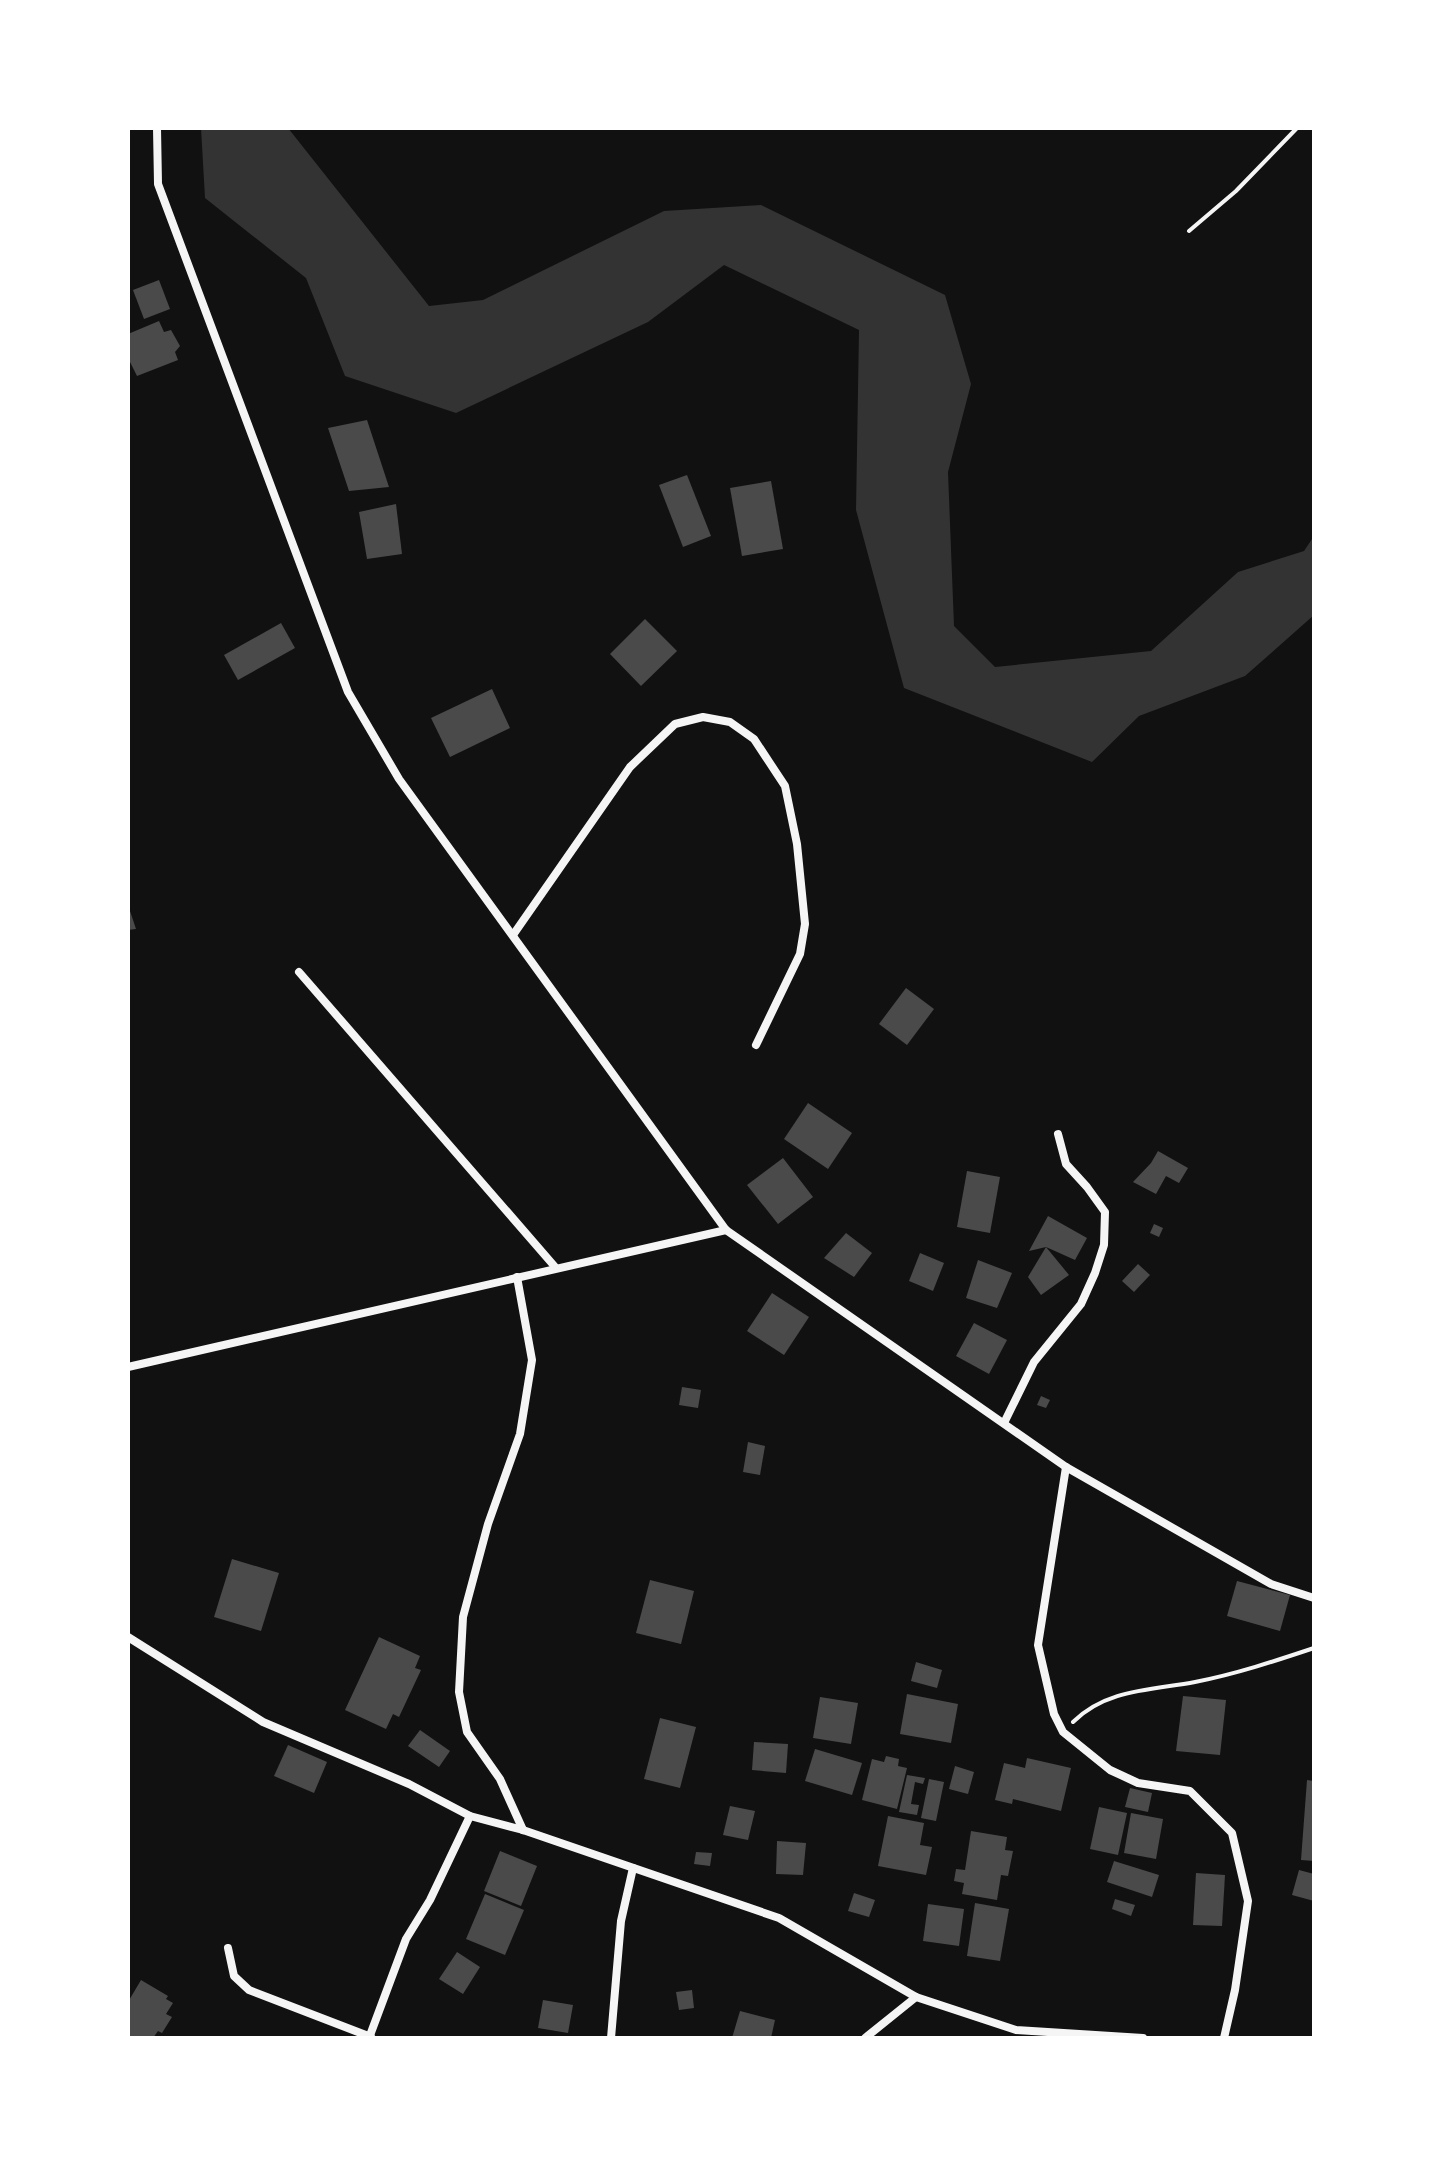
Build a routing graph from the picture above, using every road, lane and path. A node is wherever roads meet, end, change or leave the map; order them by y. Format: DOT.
graph roads {
  1 [pos="157,128"];
  2 [pos="1297,128"];
  3 [pos="1189,231"];
  4 [pos="513,935"];
  5 [pos="299,972"];
  6 [pos="756,1045"];
  7 [pos="1058,1134"];
  8 [pos="726,1230"];
  9 [pos="556,1268"];
  10 [pos="517,1277"];
  11 [pos="128,1367"];
  12 [pos="1004,1423"];
  13 [pos="1066,1467"];
  14 [pos="1314,1598"];
  15 [pos="128,1637"];
  16 [pos="1314,1648"];
  17 [pos="1063,1732"];
  18 [pos="470,1816"];
  19 [pos="523,1830"];
  20 [pos="633,1868"];
  21 [pos="228,1948"];
  22 [pos="916,1997"];
  23 [pos="370,2038"];
  24 [pos="611,2038"];
  25 [pos="865,2038"];
  26 [pos="1143,2038"];
  27 [pos="1224,2038"];
  1 -- 4 [label="street"];
  2 -- 3 [label="path"];
  4 -- 6 [label="street"];
  4 -- 8 [label="street"];
  5 -- 9 [label="street"];
  7 -- 12 [label="street"];
  8 -- 9 [label="street"];
  8 -- 12 [label="street"];
  9 -- 10 [label="street"];
  10 -- 11 [label="street"];
  10 -- 19 [label="street"];
  12 -- 13 [label="street"];
  13 -- 14 [label="street"];
  13 -- 17 [label="street"];
  15 -- 18 [label="street"];
  16 -- 17 [label="path"];
  17 -- 27 [label="street"];
  18 -- 19 [label="street"];
  18 -- 23 [label="street"];
  19 -- 20 [label="street"];
  20 -- 22 [label="street"];
  20 -- 24 [label="street"];
  21 -- 23 [label="street"];
  22 -- 25 [label="street"];
  22 -- 26 [label="street"];
}
